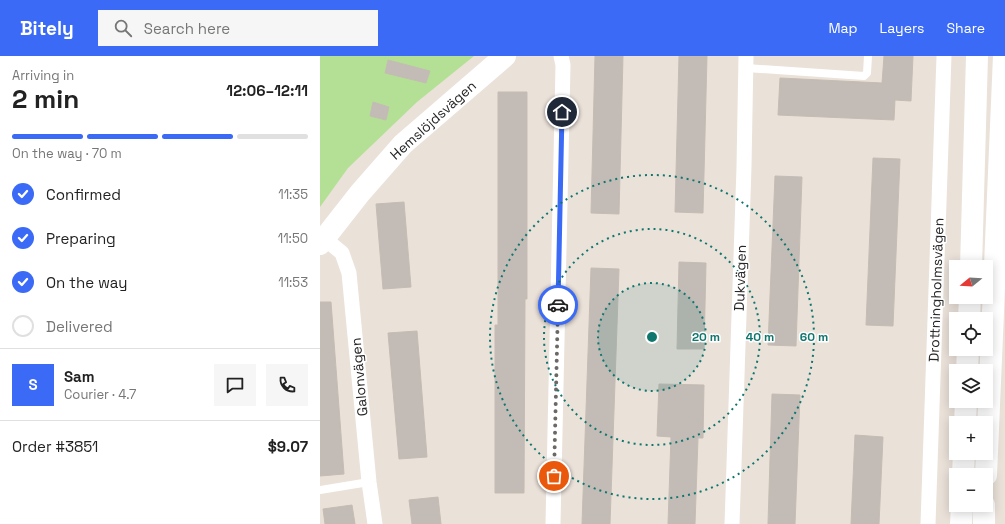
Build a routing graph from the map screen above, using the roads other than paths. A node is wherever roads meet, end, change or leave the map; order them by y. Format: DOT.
graph roads {
  1 [pos="505,56"];
  2 [pos="562,56"];
  3 [pos="868,56"];
  4 [pos="944,56"];
  5 [pos="977,56"];
  6 [pos="1004,56"];
  7 [pos="746,62"];
  8 [pos="322,241"];
  9 [pos="971,260"];
  10 [pos="986,468"];
  11 [pos="369,482"];
  12 [pos="320,490"];
  13 [pos="962,512"];
  14 [pos="984,512"];
  15 [pos="375,524"];
  16 [pos="553,524"];
  17 [pos="732,524"];
  18 [pos="928,524"];
  19 [pos="961,524"];
  20 [pos="984,524"];
  1 -- 8 [label="main road, Hemslöjdsvägen"];
  2 -- 16 [label="street"];
  3 -- 7 [label="lane"];
  4 -- 18 [label="street, Drottningholmsvägen"];
  5 -- 9 [label="main road"];
  6 -- 10 [label="main road"];
  7 -- 17 [label="street, Dukvägen"];
  8 -- 11 [label="street, Galonvägen"];
  11 -- 12 [label="lane"];
  11 -- 15 [label="street, Galonvägen"];
  13 -- 19 [label="main road"];
  14 -- 20 [label="main road"];
}
